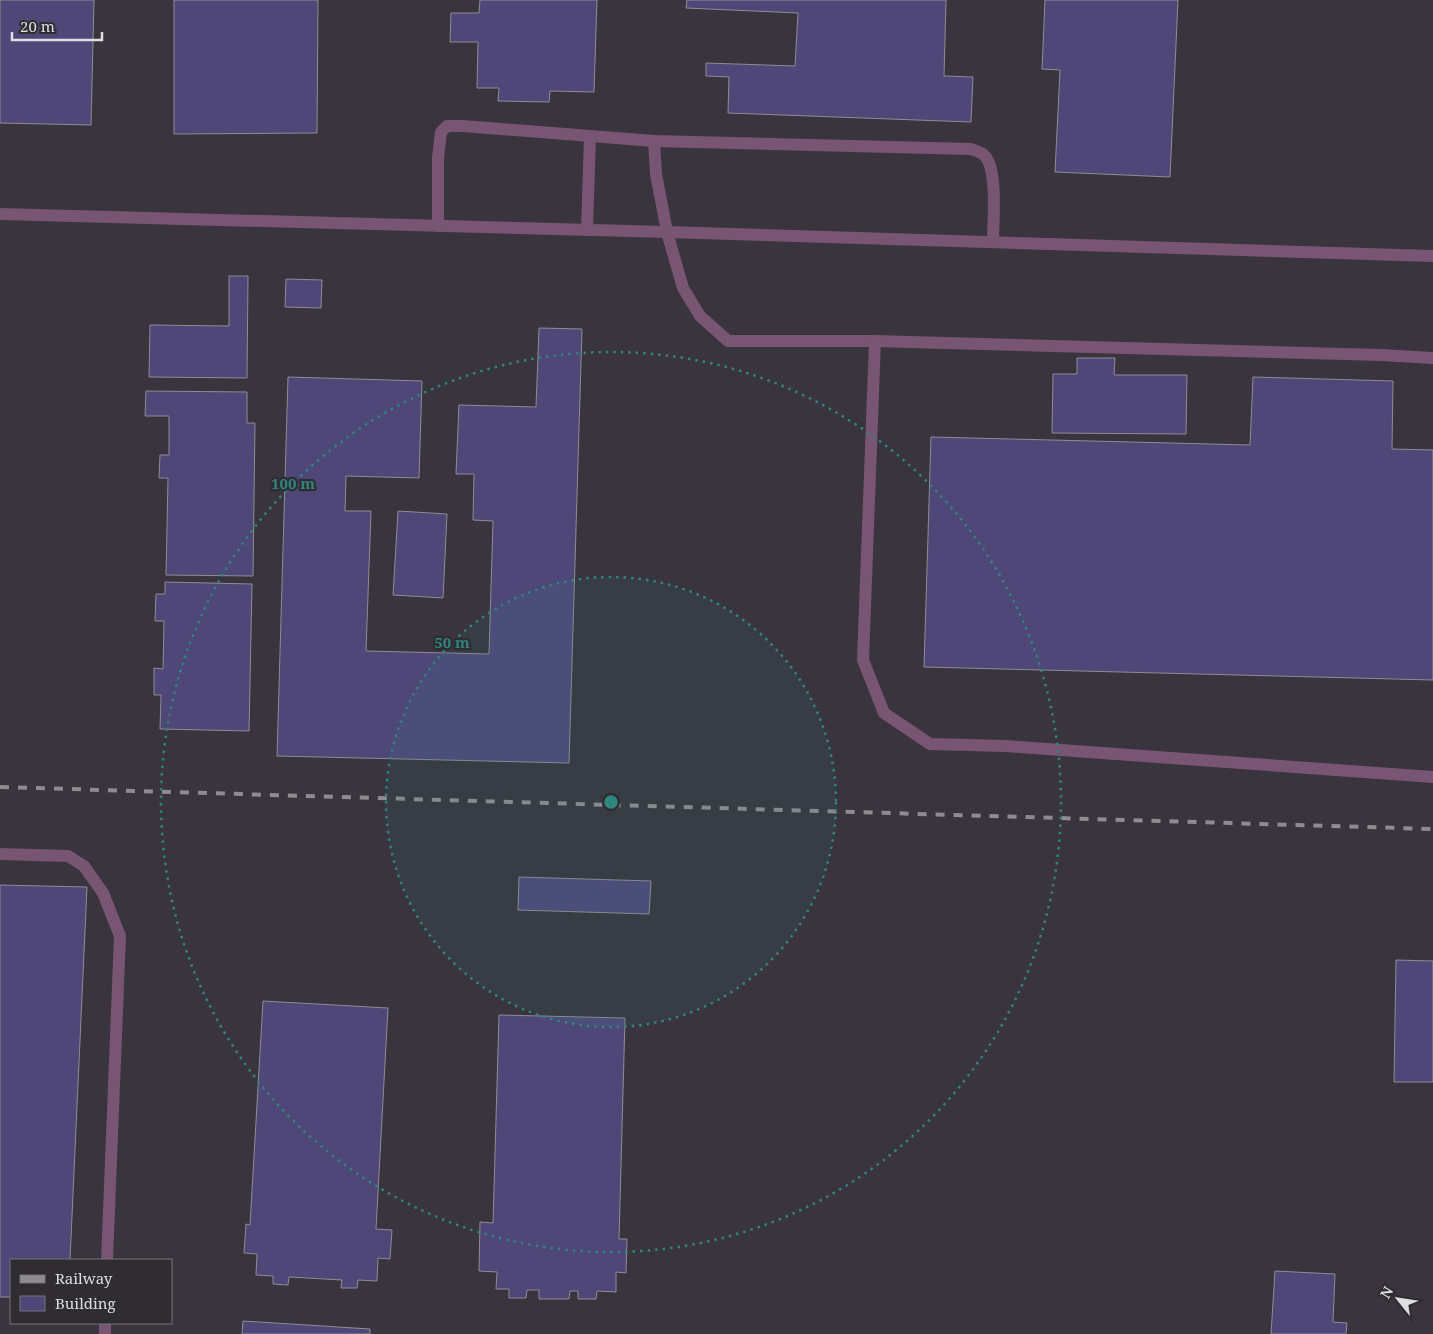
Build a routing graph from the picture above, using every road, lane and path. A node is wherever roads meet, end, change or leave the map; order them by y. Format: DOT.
graph roads {
  1 [pos="590,136"];
  2 [pos="654,141"];
  3 [pos="0,214"];
  4 [pos="438,226"];
  5 [pos="587,230"];
  6 [pos="667,232"];
  7 [pos="993,242"];
  8 [pos="1433,256"];
  9 [pos="876,342"];
  10 [pos="1433,358"];
  11 [pos="1433,777"];
  12 [pos="0,854"];
  13 [pos="108,1259"];
  1 -- 2 [label="lane"];
  1 -- 4 [label="lane"];
  1 -- 5 [label="lane"];
  2 -- 6 [label="lane"];
  2 -- 7 [label="lane"];
  3 -- 4 [label="lane"];
  4 -- 5 [label="lane"];
  5 -- 6 [label="lane"];
  6 -- 7 [label="lane"];
  6 -- 9 [label="lane"];
  7 -- 8 [label="lane"];
  9 -- 10 [label="lane"];
  9 -- 11 [label="lane"];
  12 -- 13 [label="lane"];
}
